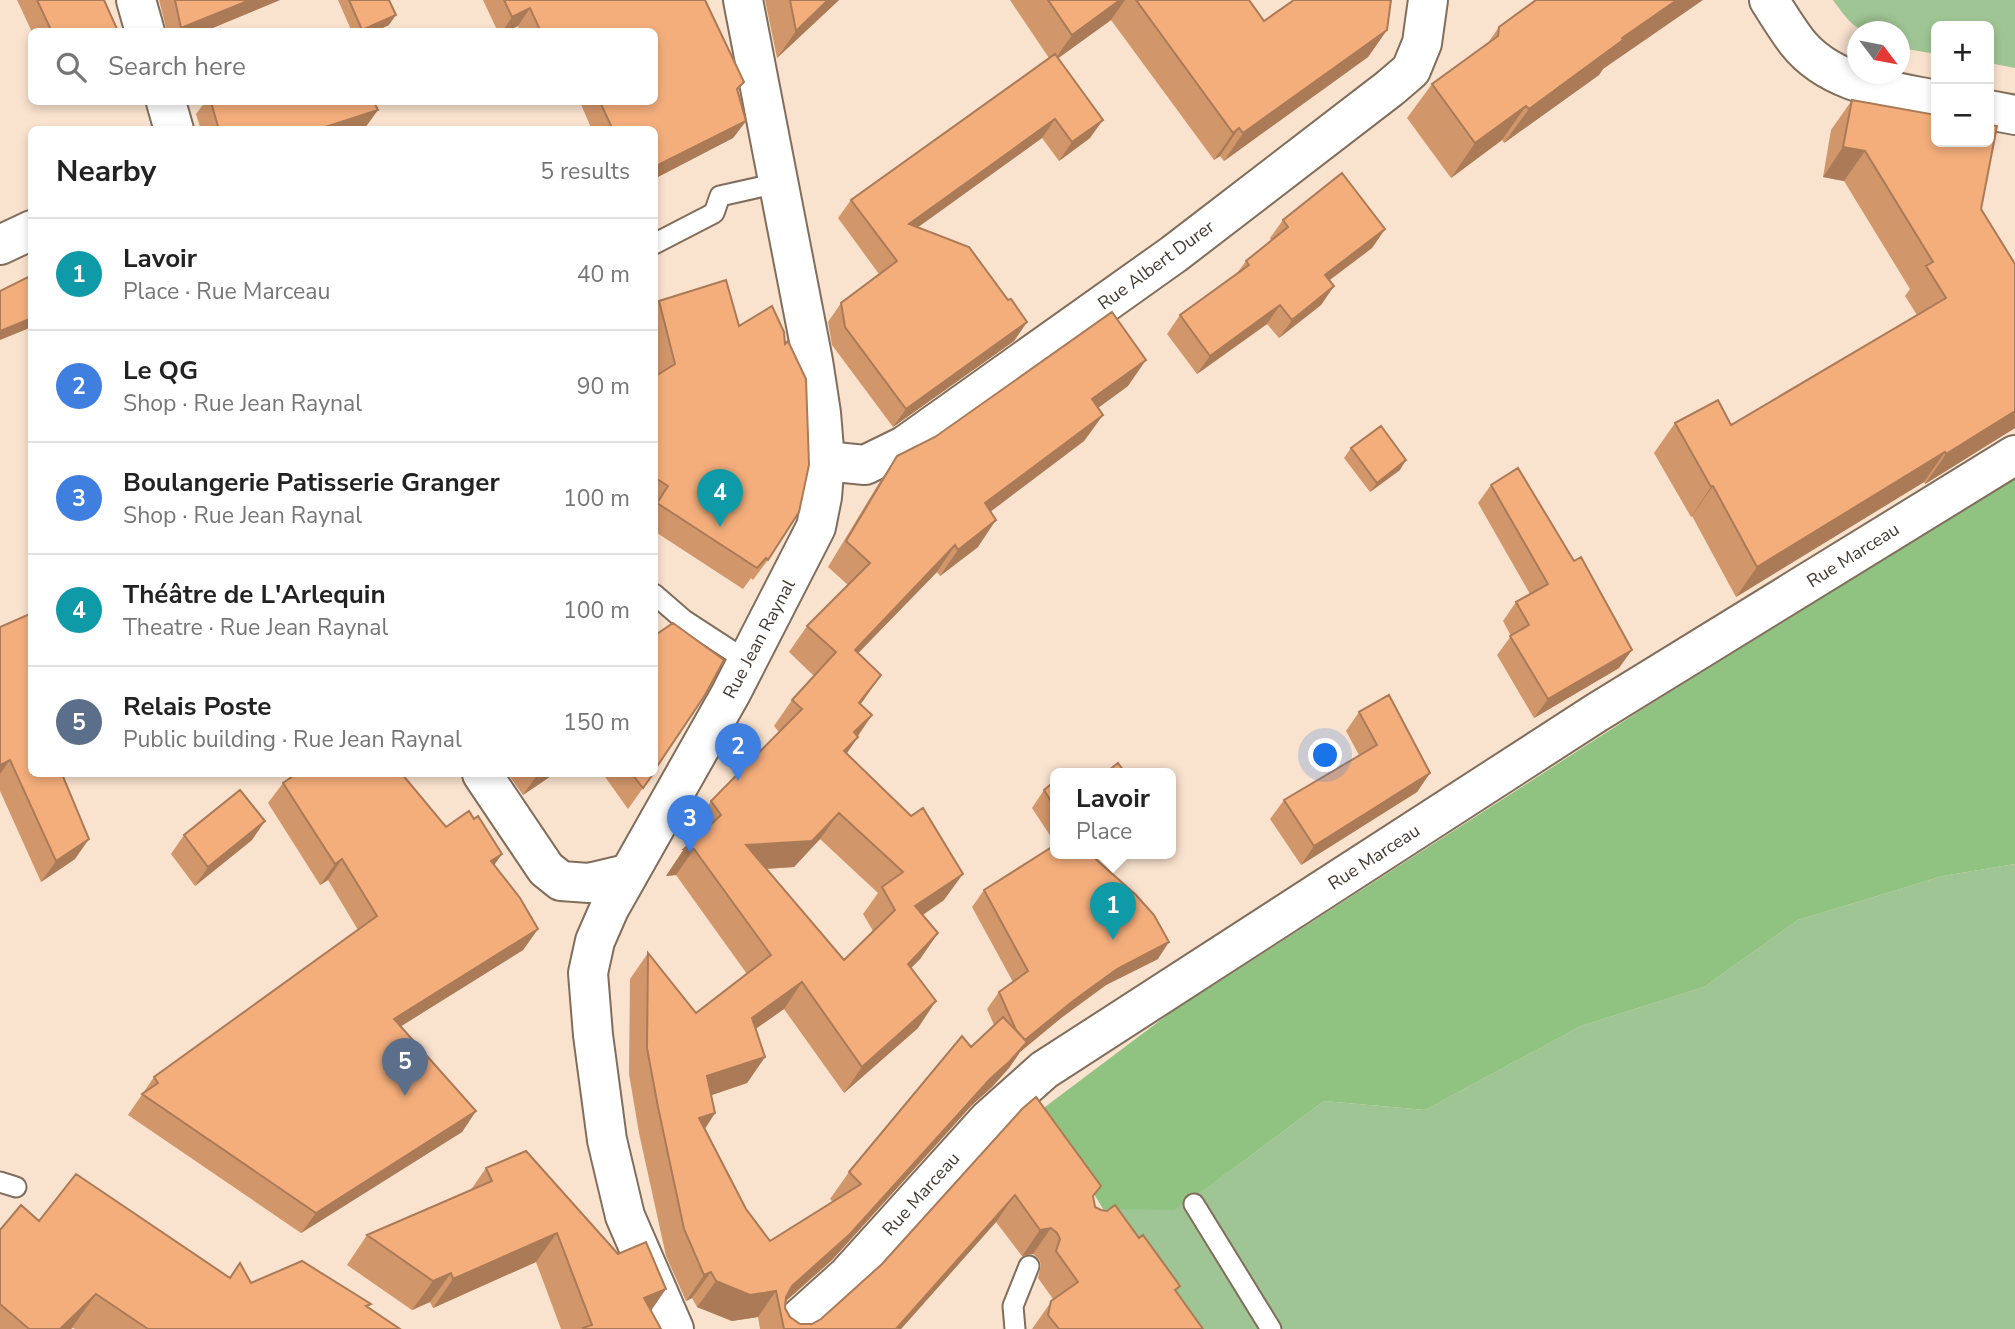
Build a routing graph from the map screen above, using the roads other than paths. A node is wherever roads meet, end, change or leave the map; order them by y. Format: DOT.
graph roads {
  1 [pos="136,0"];
  2 [pos="743,0"];
  3 [pos="1428,0"];
  4 [pos="1769,0"];
  5 [pos="144,28"];
  6 [pos="1931,99"];
  7 [pos="167,105"];
  8 [pos="1994,111"];
  9 [pos="2015,115"];
  10 [pos="173,126"];
  11 [pos="778,183"];
  12 [pos="28,231"];
  13 [pos="658,242"];
  14 [pos="0,244"];
  15 [pos="2015,455"];
  16 [pos="825,461"];
  17 [pos="658,597"];
  18 [pos="747,661"];
  19 [pos="484,777"];
  20 [pos="627,874"];
  21 [pos="1194,1204"];
  22 [pos="1029,1266"];
  23 [pos="674,1329"];
  24 [pos="788,1329"];
  25 [pos="1015,1329"];
  26 [pos="1271,1329"];
  1 -- 5 [label="street"];
  2 -- 11 [label="street, Rue Jean Raynal"];
  3 -- 16 [label="street, Rue Albert Durer"];
  4 -- 6 [label="street"];
  7 -- 10 [label="street"];
  8 -- 9 [label="street"];
  11 -- 13 [label="lane"];
  11 -- 16 [label="street, Rue Jean Raynal"];
  12 -- 14 [label="street"];
  15 -- 24 [label="street, Rue Marceau"];
  16 -- 18 [label="street, Rue Jean Raynal"];
  17 -- 18 [label="lane"];
  18 -- 20 [label="street, Rue Jean Raynal"];
  19 -- 20 [label="street"];
  20 -- 23 [label="street, Rue Jean Raynal"];
  21 -- 26 [label="lane"];
  22 -- 25 [label="lane"];
}
